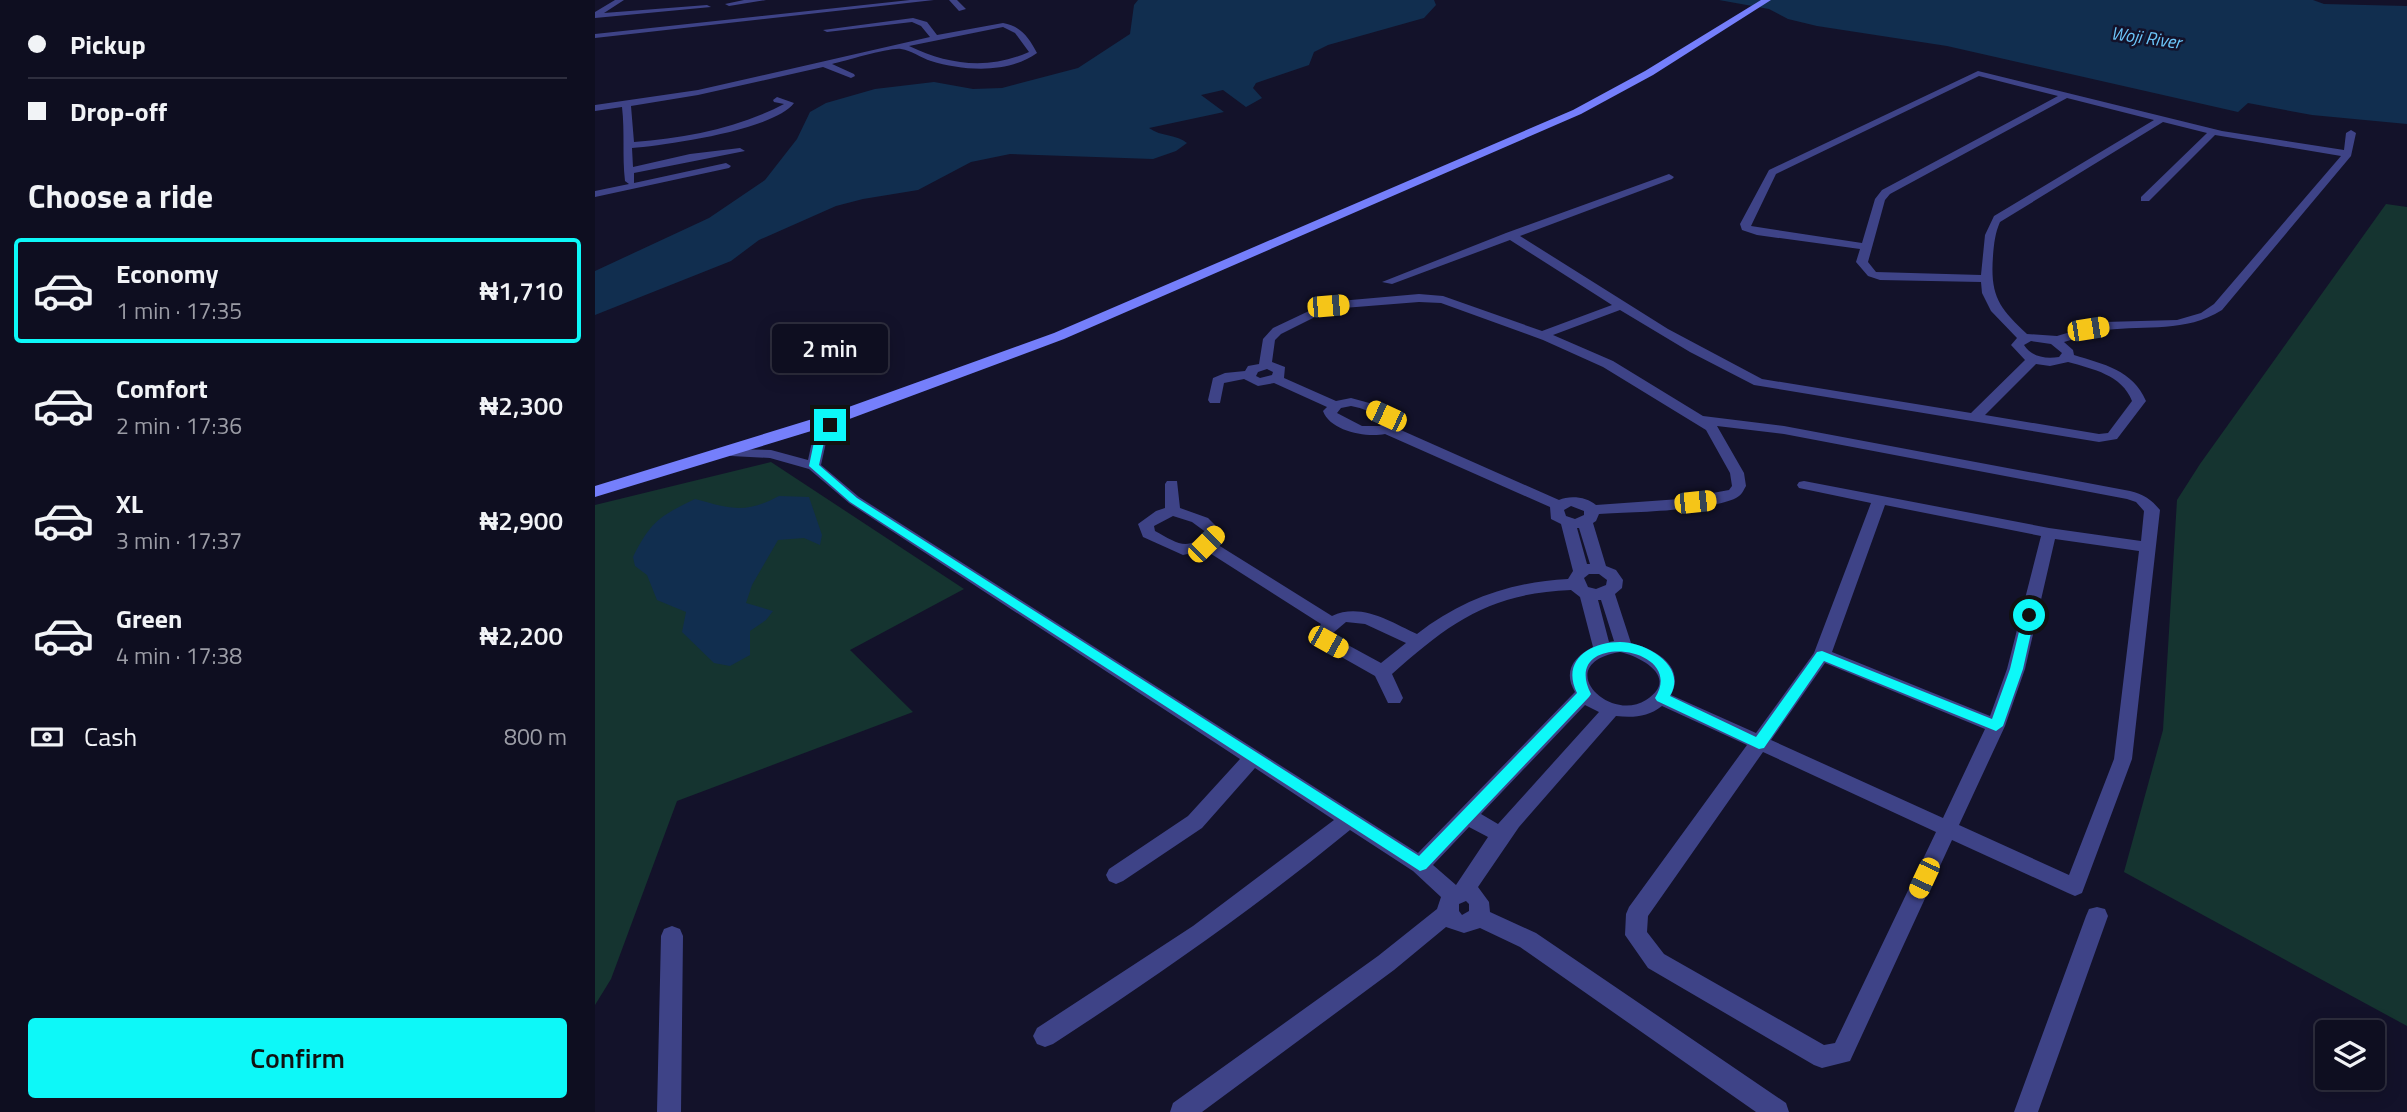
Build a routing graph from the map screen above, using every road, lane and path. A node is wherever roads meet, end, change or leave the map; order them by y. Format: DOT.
graph roads {
  1 [pos="620,0"];
  2 [pos="762,0"];
  3 [pos="930,0"];
  4 [pos="953,0"];
  5 [pos="1767,0"];
  6 [pos="729,4"];
  7 [pos="869,4"];
  8 [pos="707,7"];
  9 [pos="1747,8"];
  10 [pos="962,9"];
  11 [pos="595,15"];
  12 [pos="827,30"];
  13 [pos="595,36"];
  14 [pos="936,39"];
  15 [pos="902,46"];
  16 [pos="824,64"];
  17 [pos="851,76"];
  18 [pos="2066,94"];
  19 [pos="595,95"];
  20 [pos="777,100"];
  21 [pos="626,104"];
  22 [pos="606,107"];
  23 [pos="595,108"];
  24 [pos="2162,119"];
  25 [pos="2213,132"];
  26 [pos="2351,133"];
  27 [pos="628,145"];
  28 [pos="740,151"];
  29 [pos="2348,154"];
  30 [pos="726,166"];
  31 [pos="630,171"];
  32 [pos="1669,177"];
  33 [pos="630,186"];
  34 [pos="595,194"];
  35 [pos="2145,199"];
  36 [pos="1510,235"];
  37 [pos="1866,247"];
  38 [pos="1984,279"];
  39 [pos="1388,282"];
  40 [pos="1622,305"];
  41 [pos="1543,335"];
  42 [pos="2025,339"];
  43 [pos="2055,341"];
  44 [pos="2067,357"];
  45 [pos="2034,359"];
  46 [pos="1265,365"];
  47 [pos="1248,375"];
  48 [pos="1276,379"];
  49 [pos="1215,400"];
  50 [pos="1334,405"];
  51 [pos="838,417"];
  52 [pos="1974,418"];
  53 [pos="1701,420"];
  54 [pos="1386,429"];
  55 [pos="731,452"];
  56 [pos="814,466"];
  57 [pos="595,479"];
  58 [pos="1172,484"];
  59 [pos="1804,485"];
  60 [pos="595,492"];
  61 [pos="1879,500"];
  62 [pos="1558,505"];
  63 [pos="1173,511"];
  64 [pos="1589,516"];
  65 [pos="1568,523"];
  66 [pos="2049,533"];
  67 [pos="1206,544"];
  68 [pos="2148,547"];
  69 [pos="1599,569"];
  70 [pos="1582,583"];
  71 [pos="1607,593"];
  72 [pos="1330,622"];
  73 [pos="1417,641"];
  74 [pos="1624,646"];
  75 [pos="1602,649"];
  76 [pos="1822,655"];
  77 [pos="1382,672"];
  78 [pos="1584,694"];
  79 [pos="1394,698"];
  80 [pos="1661,698"];
  81 [pos="1612,709"];
  82 [pos="1996,726"];
  83 [pos="1759,744"];
  84 [pos="1253,757"];
  85 [pos="1468,816"];
  86 [pos="1349,819"];
  87 [pos="1947,828"];
  88 [pos="1501,835"];
  89 [pos="1420,864"];
  90 [pos="1116,875"];
  91 [pos="1455,901"];
  92 [pos="2097,916"];
  93 [pos="672,936"];
  94 [pos="1045,1036"];
  95 [pos="669,1112"];
  96 [pos="1182,1112"];
  97 [pos="1777,1112"];
  98 [pos="2026,1112"];
  1 -- 11 [label="street"];
  2 -- 6 [label="street"];
  3 -- 7 [label="street"];
  4 -- 10 [label="street"];
  5 -- 9 [label="main road"];
  7 -- 13 [label="street"];
  8 -- 11 [label="street"];
  9 -- 51 [label="main road"];
  9 -- 57 [label="main road"];
  12 -- 14 [label="street"];
  14 -- 15 [label="street"];
  14 -- 15 [label="street"];
  15 -- 16 [label="street"];
  16 -- 17 [label="street"];
  16 -- 21 [label="street"];
  18 -- 24 [label="street"];
  18 -- 37 [label="street"];
  18 -- 37 [label="street"];
  19 -- 22 [label="street"];
  20 -- 27 [label="street"];
  21 -- 22 [label="street"];
  21 -- 27 [label="street"];
  22 -- 23 [label="street"];
  24 -- 25 [label="street"];
  24 -- 38 [label="street"];
  25 -- 29 [label="street"];
  25 -- 35 [label="street"];
  26 -- 29 [label="street"];
  27 -- 31 [label="street"];
  28 -- 31 [label="street"];
  29 -- 43 [label="street"];
  30 -- 33 [label="street"];
  31 -- 33 [label="street"];
  32 -- 36 [label="street"];
  33 -- 34 [label="street"];
  36 -- 39 [label="street"];
  36 -- 40 [label="street"];
  37 -- 38 [label="street"];
  38 -- 42 [label="street"];
  40 -- 41 [label="street"];
  40 -- 52 [label="street"];
  41 -- 46 [label="street"];
  41 -- 53 [label="street"];
  42 -- 43 [label="street"];
  42 -- 45 [label="street"];
  43 -- 44 [label="street"];
  44 -- 45 [label="street"];
  44 -- 52 [label="street"];
  45 -- 52 [label="street"];
  46 -- 47 [label="street"];
  46 -- 48 [label="street"];
  47 -- 48 [label="street"];
  47 -- 49 [label="street"];
  48 -- 50 [label="street"];
  50 -- 54 [label="street"];
  50 -- 54 [label="street"];
  51 -- 55 [label="main road"];
  51 -- 56 [label="street"];
  53 -- 64 [label="street"];
  53 -- 68 [label="street"];
  54 -- 62 [label="street"];
  55 -- 56 [label="street"];
  55 -- 60 [label="main road"];
  56 -- 84 [label="street"];
  58 -- 63 [label="street"];
  59 -- 61 [label="street"];
  61 -- 66 [label="street"];
  61 -- 76 [label="street"];
  62 -- 64 [label="street"];
  62 -- 65 [label="street"];
  63 -- 67 [label="street"];
  63 -- 67 [label="street"];
  64 -- 65 [label="street"];
  64 -- 69 [label="street"];
  65 -- 70 [label="street"];
  66 -- 68 [label="street"];
  66 -- 82 [label="street"];
  67 -- 72 [label="street"];
  68 -- 87 [label="street"];
  69 -- 70 [label="street"];
  69 -- 71 [label="street"];
  70 -- 71 [label="street"];
  70 -- 73 [label="street"];
  70 -- 75 [label="street"];
  71 -- 74 [label="street"];
  72 -- 73 [label="street"];
  72 -- 77 [label="street"];
  73 -- 77 [label="street"];
  74 -- 75 [label="street"];
  74 -- 80 [label="street"];
  75 -- 78 [label="street"];
  76 -- 82 [label="street"];
  76 -- 83 [label="street"];
  77 -- 79 [label="street"];
  78 -- 81 [label="street"];
  78 -- 85 [label="street"];
  80 -- 81 [label="street"];
  80 -- 83 [label="street"];
  81 -- 88 [label="street"];
  82 -- 87 [label="street"];
  83 -- 87 [label="street"];
  83 -- 87 [label="street"];
  84 -- 86 [label="street"];
  84 -- 90 [label="street"];
  85 -- 88 [label="street"];
  85 -- 89 [label="street"];
  86 -- 89 [label="street"];
  86 -- 94 [label="street"];
  88 -- 91 [label="street"];
  89 -- 91 [label="street"];
  91 -- 96 [label="street"];
  91 -- 97 [label="street"];
  92 -- 98 [label="street"];
  93 -- 95 [label="street"];
}
